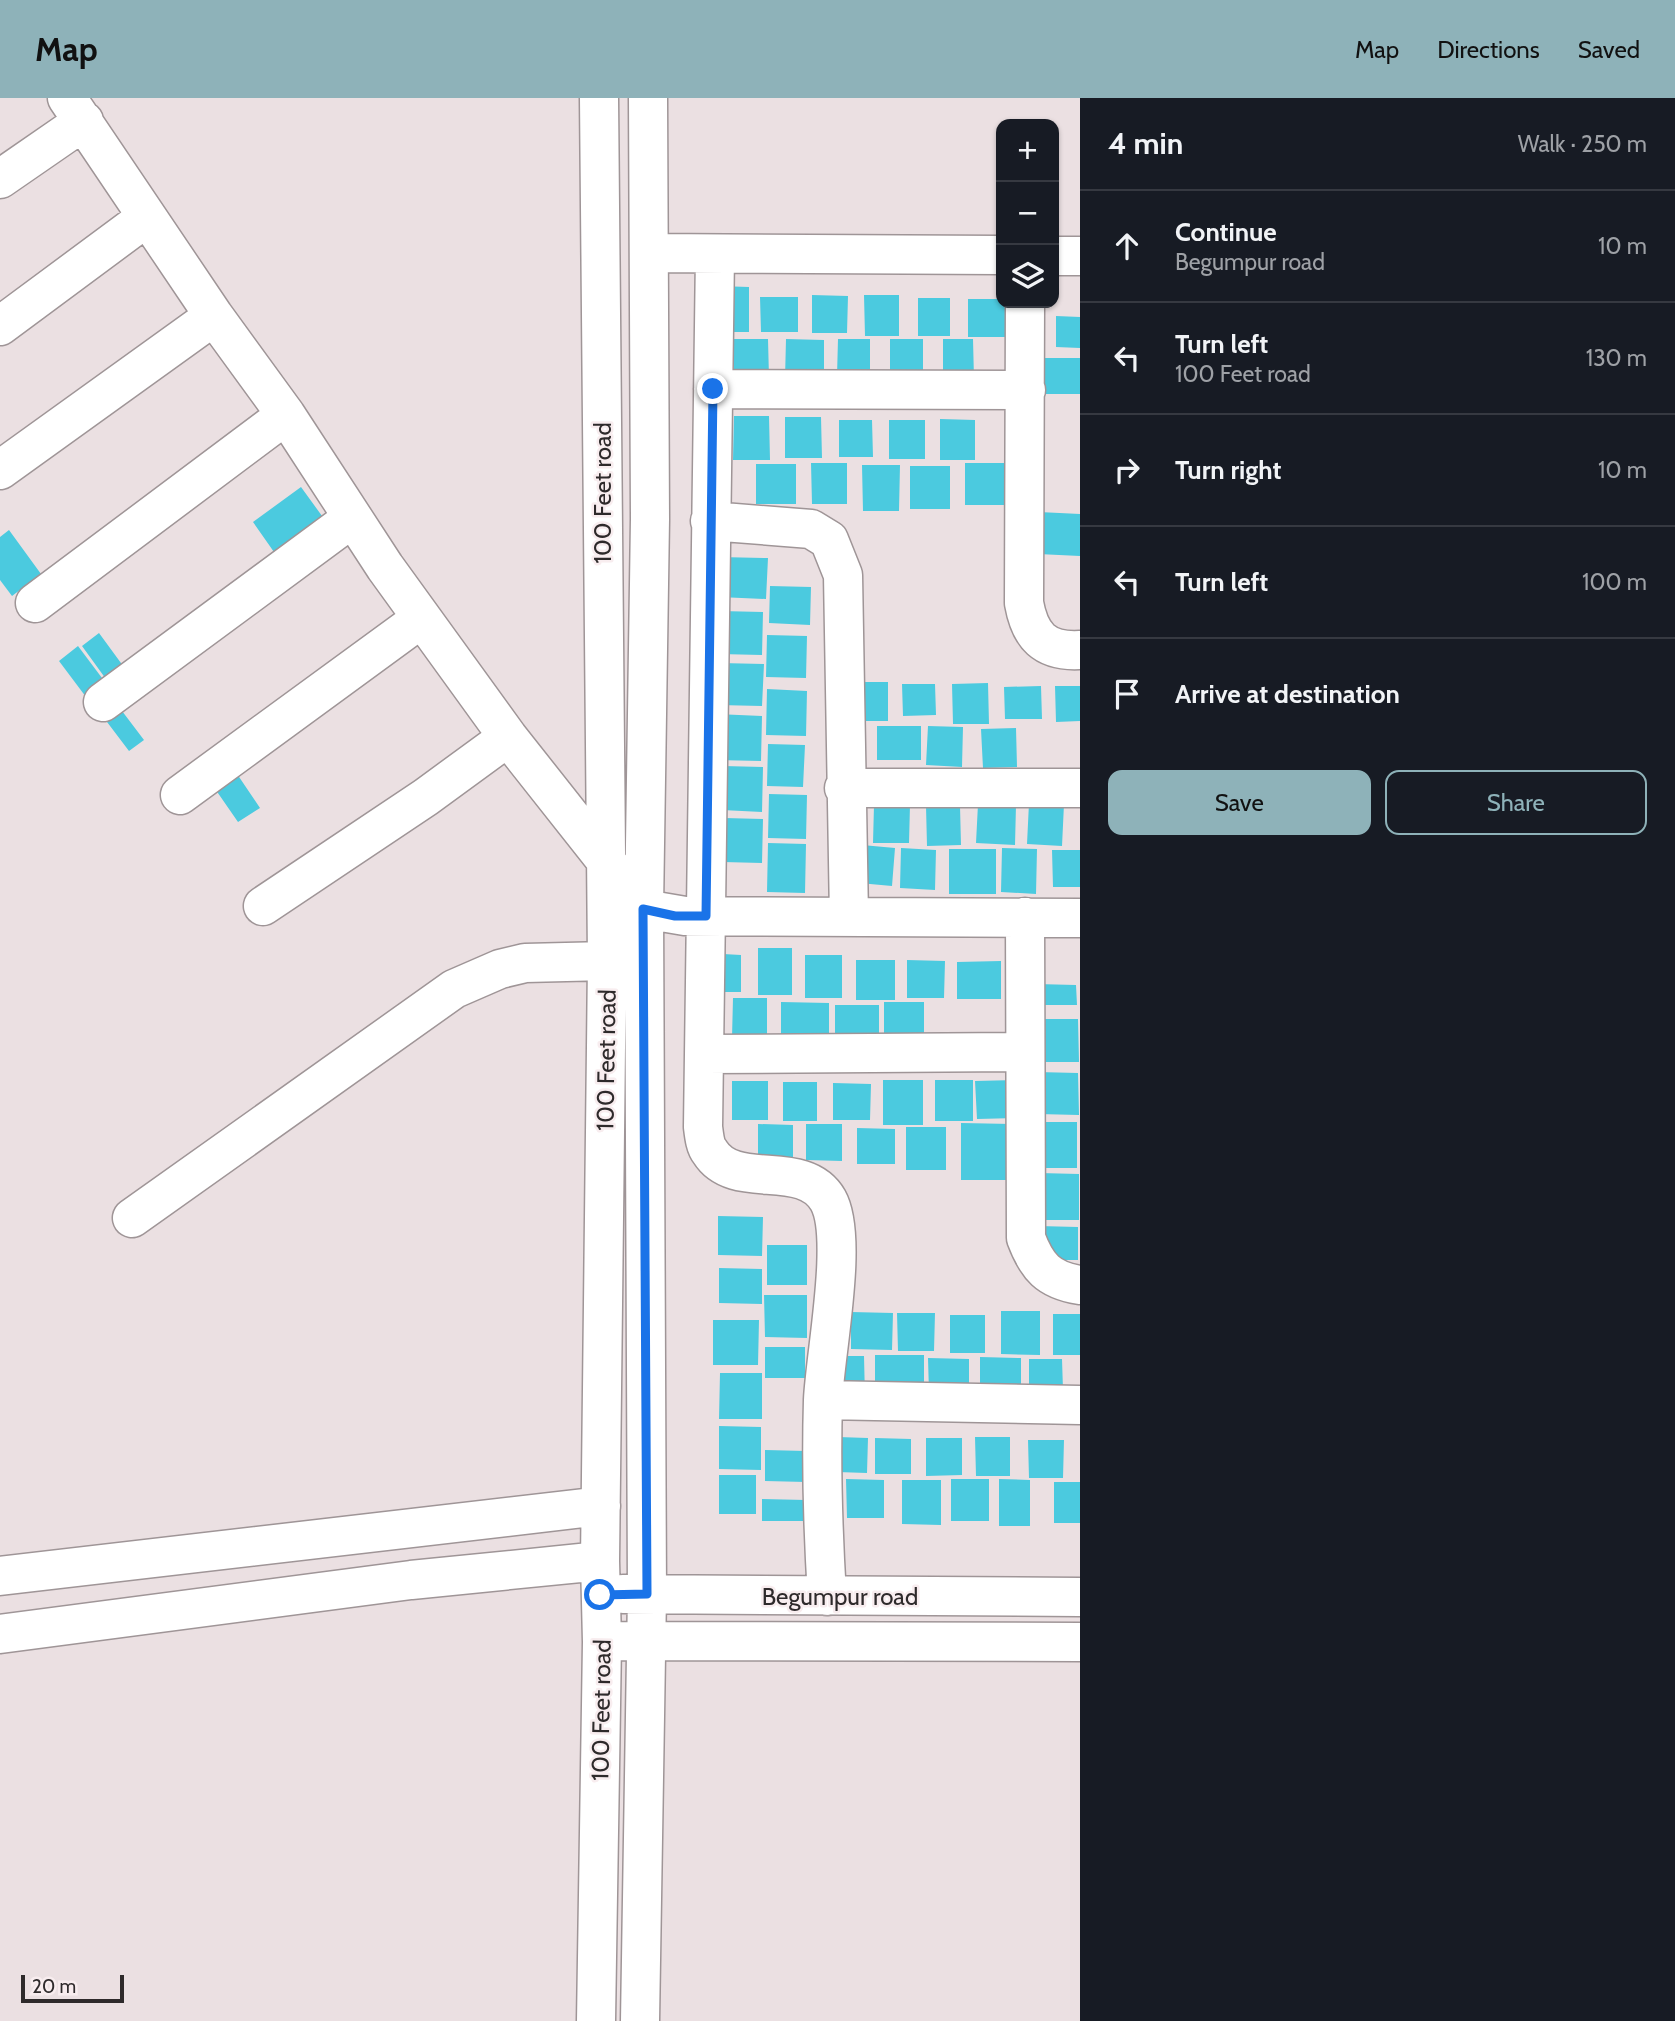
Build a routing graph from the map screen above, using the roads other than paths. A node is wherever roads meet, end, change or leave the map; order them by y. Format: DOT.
graph roads {
  1 [pos="599,98"];
  2 [pos="648,98"];
  3 [pos="76,109"];
  4 [pos="0,179"];
  5 [pos="147,217"];
  6 [pos="651,253"];
  7 [pos="715,254"];
  8 [pos="996,255"];
  9 [pos="1059,256"];
  10 [pos="1080,256"];
  11 [pos="1025,308"];
  12 [pos="214,316"];
  13 [pos="0,326"];
  14 [pos="713,389"];
  15 [pos="1026,390"];
  16 [pos="286,415"];
  17 [pos="0,470"];
  18 [pos="351,519"];
  19 [pos="710,521"];
  20 [pos="35,603"];
  21 [pos="422,618"];
  22 [pos="1080,650"];
  23 [pos="103,702"];
  24 [pos="508,737"];
  25 [pos="844,788"];
  26 [pos="1080,788"];
  27 [pos="180,795"];
  28 [pos="605,860"];
  29 [pos="263,906"];
  30 [pos="643,909"];
  31 [pos="706,916"];
  32 [pos="849,917"];
  33 [pos="1025,917"];
  34 [pos="1080,918"];
  35 [pos="607,961"];
  36 [pos="1025,1052"];
  37 [pos="705,1054"];
  38 [pos="132,1218"];
  39 [pos="1080,1285"];
  40 [pos="823,1400"];
  41 [pos="1080,1405"];
  42 [pos="601,1506"];
  43 [pos="0,1576"];
  44 [pos="600,1578"];
  45 [pos="647,1594"];
  46 [pos="827,1596"];
  47 [pos="1080,1597"];
  48 [pos="0,1634"];
  49 [pos="644,1640"];
  50 [pos="603,1642"];
  51 [pos="1080,1642"];
  52 [pos="596,2021"];
  53 [pos="640,2021"];
  1 -- 28 [label="street, 100 Feet road"];
  2 -- 6 [label="street, 100 Feet road"];
  3 -- 4 [label="street"];
  3 -- 5 [label="street"];
  5 -- 12 [label="street"];
  5 -- 13 [label="street"];
  6 -- 7 [label="street"];
  6 -- 30 [label="street, 100 Feet road"];
  7 -- 8 [label="street"];
  7 -- 14 [label="street"];
  9 -- 10 [label="street"];
  11 -- 15 [label="street"];
  12 -- 16 [label="street"];
  12 -- 17 [label="street"];
  14 -- 15 [label="street"];
  14 -- 19 [label="street"];
  15 -- 22 [label="street"];
  16 -- 18 [label="street"];
  16 -- 20 [label="street"];
  18 -- 21 [label="street"];
  18 -- 23 [label="street"];
  19 -- 25 [label="street"];
  19 -- 31 [label="street"];
  21 -- 24 [label="street"];
  21 -- 27 [label="street"];
  24 -- 28 [label="street"];
  24 -- 29 [label="street"];
  25 -- 26 [label="street"];
  25 -- 32 [label="street"];
  28 -- 30 [label="street"];
  28 -- 35 [label="street, 100 Feet road"];
  30 -- 31 [label="street"];
  30 -- 45 [label="street, 100 Feet road"];
  31 -- 32 [label="street"];
  31 -- 37 [label="street"];
  32 -- 33 [label="street"];
  33 -- 34 [label="street"];
  33 -- 36 [label="street"];
  35 -- 38 [label="street"];
  35 -- 42 [label="street, 100 Feet road"];
  36 -- 37 [label="street"];
  36 -- 39 [label="street"];
  37 -- 40 [label="street"];
  40 -- 41 [label="street"];
  40 -- 46 [label="street"];
  42 -- 43 [label="street"];
  42 -- 44 [label="street, 100 Feet road"];
  44 -- 45 [label="street, Begumpur road"];
  44 -- 48 [label="street, Begumpur road"];
  44 -- 50 [label="street, 100 Feet road"];
  45 -- 46 [label="street, Begumpur road"];
  45 -- 49 [label="street, 100 Feet road"];
  46 -- 47 [label="street, Begumpur road"];
  49 -- 50 [label="street, Begumpur road"];
  49 -- 51 [label="street, Begumpur road"];
  49 -- 53 [label="street, 100 Feet road"];
  50 -- 52 [label="street, 100 Feet road"];
}
